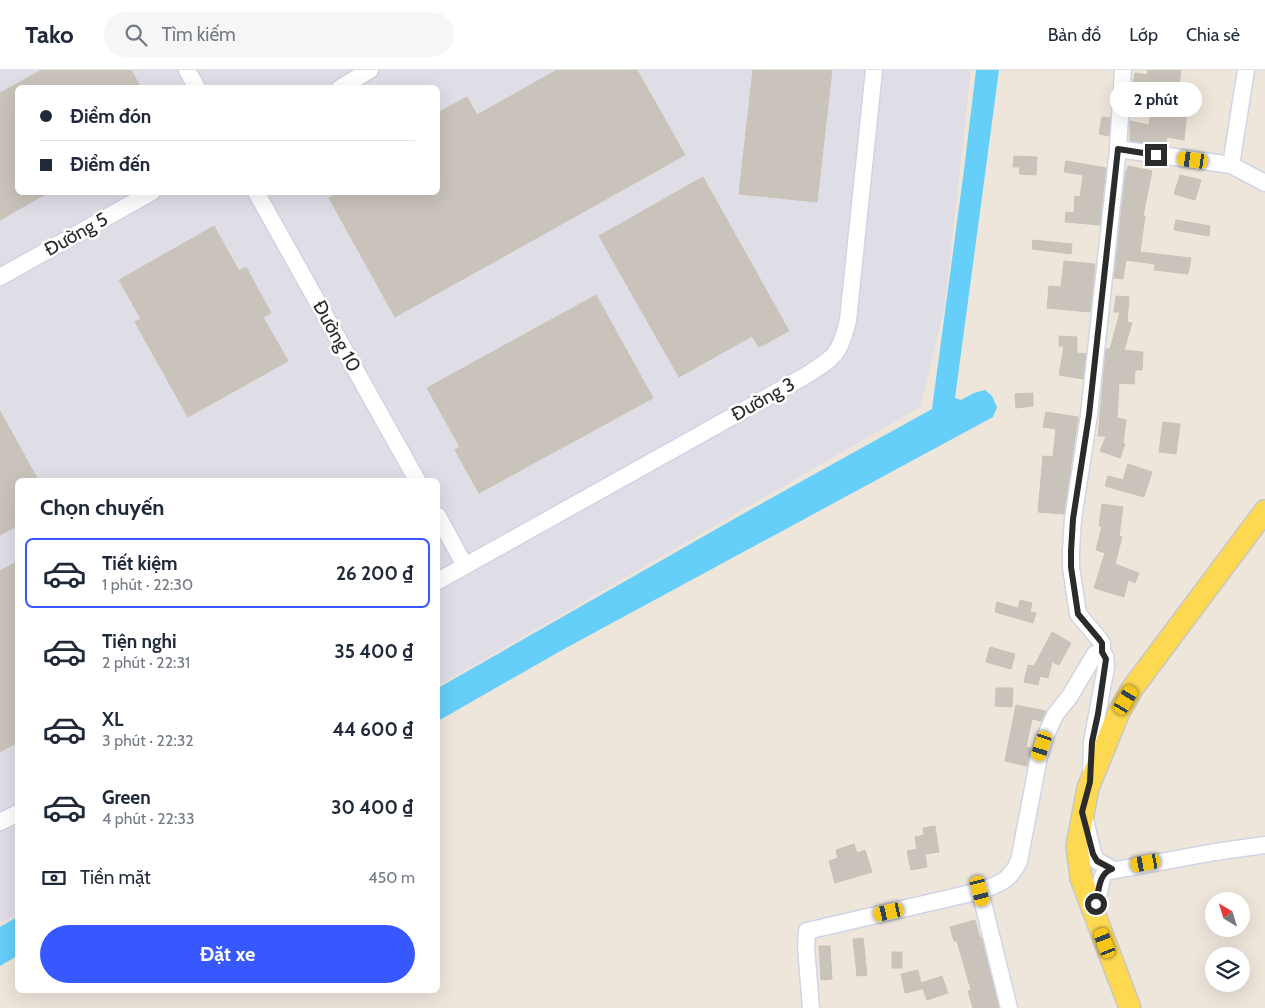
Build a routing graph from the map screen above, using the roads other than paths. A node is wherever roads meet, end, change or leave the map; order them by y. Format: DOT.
graph roads {
  1 [pos="187,70"];
  2 [pos="370,70"];
  3 [pos="874,70"];
  4 [pos="1123,70"];
  5 [pos="1246,70"];
  6 [pos="195,85"];
  7 [pos="345,85"];
  8 [pos="1118,149"];
  9 [pos="1231,165"];
  10 [pos="1265,183"];
  11 [pos="147,195"];
  12 [pos="258,195"];
  13 [pos="0,277"];
  14 [pos="416,478"];
  15 [pos="1265,511"];
  16 [pos="440,520"];
  17 [pos="465,566"];
  18 [pos="440,580"];
  19 [pos="1102,652"];
  20 [pos="1090,782"];
  21 [pos="1082,812"];
  22 [pos="15,814"];
  23 [pos="0,822"];
  24 [pos="1265,845"];
  25 [pos="1112,869"];
  26 [pos="980,891"];
  27 [pos="1094,914"];
  28 [pos="811,1008"];
  29 [pos="1008,1008"];
  30 [pos="1130,1008"];
  1 -- 6 [label="street"];
  2 -- 7 [label="street"];
  3 -- 17 [label="street, Đường 3"];
  4 -- 8 [label="street"];
  5 -- 9 [label="street"];
  8 -- 9 [label="street"];
  8 -- 19 [label="street"];
  9 -- 10 [label="street"];
  11 -- 13 [label="street, Đường 5"];
  12 -- 14 [label="street, Đường 10"];
  15 -- 20 [label="main road"];
  16 -- 17 [label="street"];
  17 -- 18 [label="street, Đường 3"];
  19 -- 20 [label="street"];
  19 -- 26 [label="street"];
  20 -- 21 [label="main road"];
  21 -- 25 [label="street"];
  21 -- 27 [label="main road"];
  22 -- 23 [label="street"];
  24 -- 25 [label="street"];
  25 -- 27 [label="street"];
  26 -- 28 [label="street"];
  26 -- 29 [label="street"];
  27 -- 30 [label="main road"];
}
